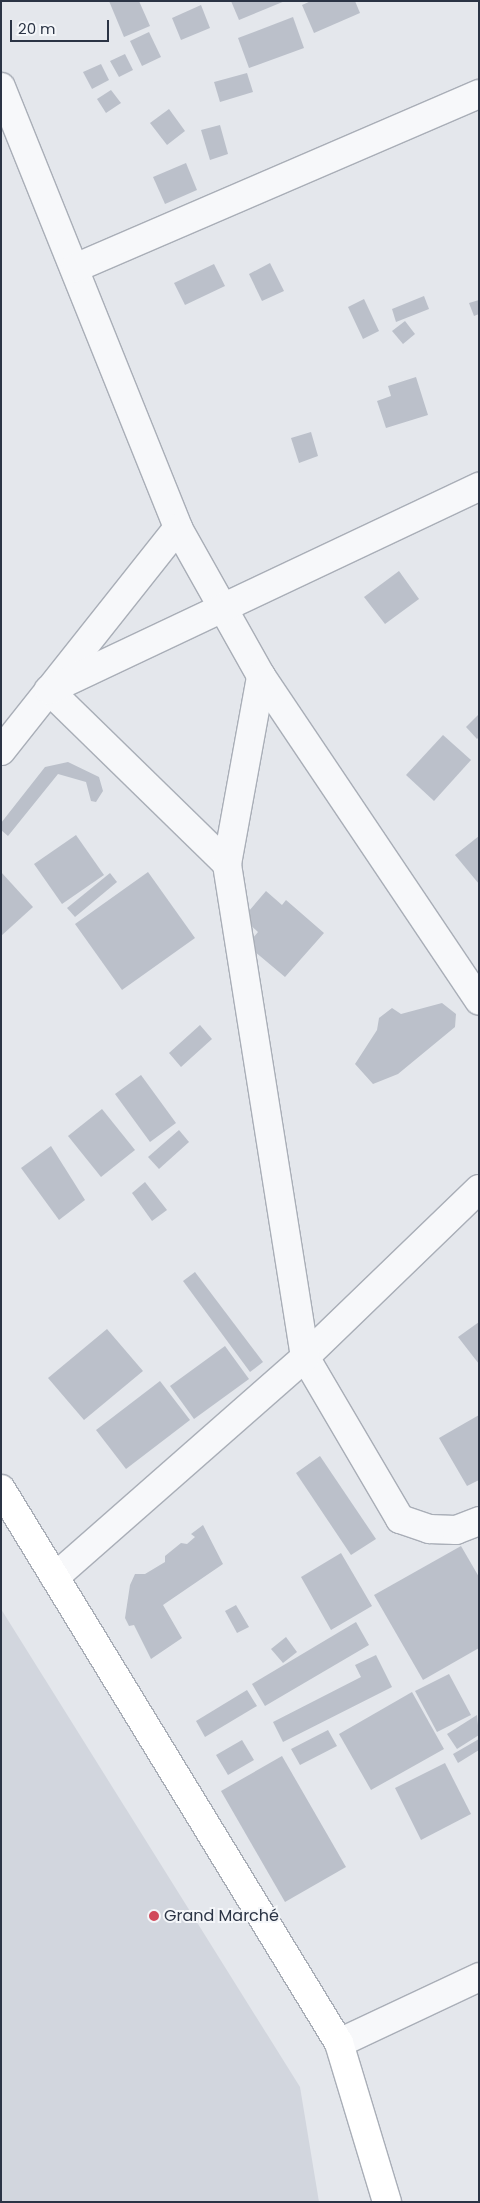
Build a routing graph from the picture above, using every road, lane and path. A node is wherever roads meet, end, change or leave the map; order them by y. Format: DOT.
graph roads {
  1 [pos="1,87"];
  2 [pos="479,94"];
  3 [pos="75,268"];
  4 [pos="479,487"];
  5 [pos="178,528"];
  6 [pos="223,604"];
  7 [pos="261,676"];
  8 [pos="49,690"];
  9 [pos="1,751"];
  10 [pos="227,864"];
  11 [pos="479,1001"];
  12 [pos="479,1189"];
  13 [pos="305,1358"];
  14 [pos="1,1489"];
  15 [pos="479,1521"];
  16 [pos="55,1577"];
  17 [pos="479,1977"];
  18 [pos="338,2043"];
  19 [pos="387,2202"];
  1 -- 3 [label="street"];
  2 -- 3 [label="street"];
  3 -- 5 [label="street"];
  4 -- 6 [label="street"];
  5 -- 6 [label="street"];
  5 -- 8 [label="street"];
  6 -- 7 [label="street"];
  6 -- 8 [label="street"];
  7 -- 10 [label="street"];
  7 -- 11 [label="street"];
  8 -- 9 [label="street"];
  8 -- 10 [label="street"];
  10 -- 13 [label="street"];
  12 -- 13 [label="street"];
  13 -- 15 [label="street"];
  13 -- 16 [label="street"];
  14 -- 16 [label="main road"];
  16 -- 18 [label="main road"];
  17 -- 18 [label="street"];
  18 -- 19 [label="main road"];
}
